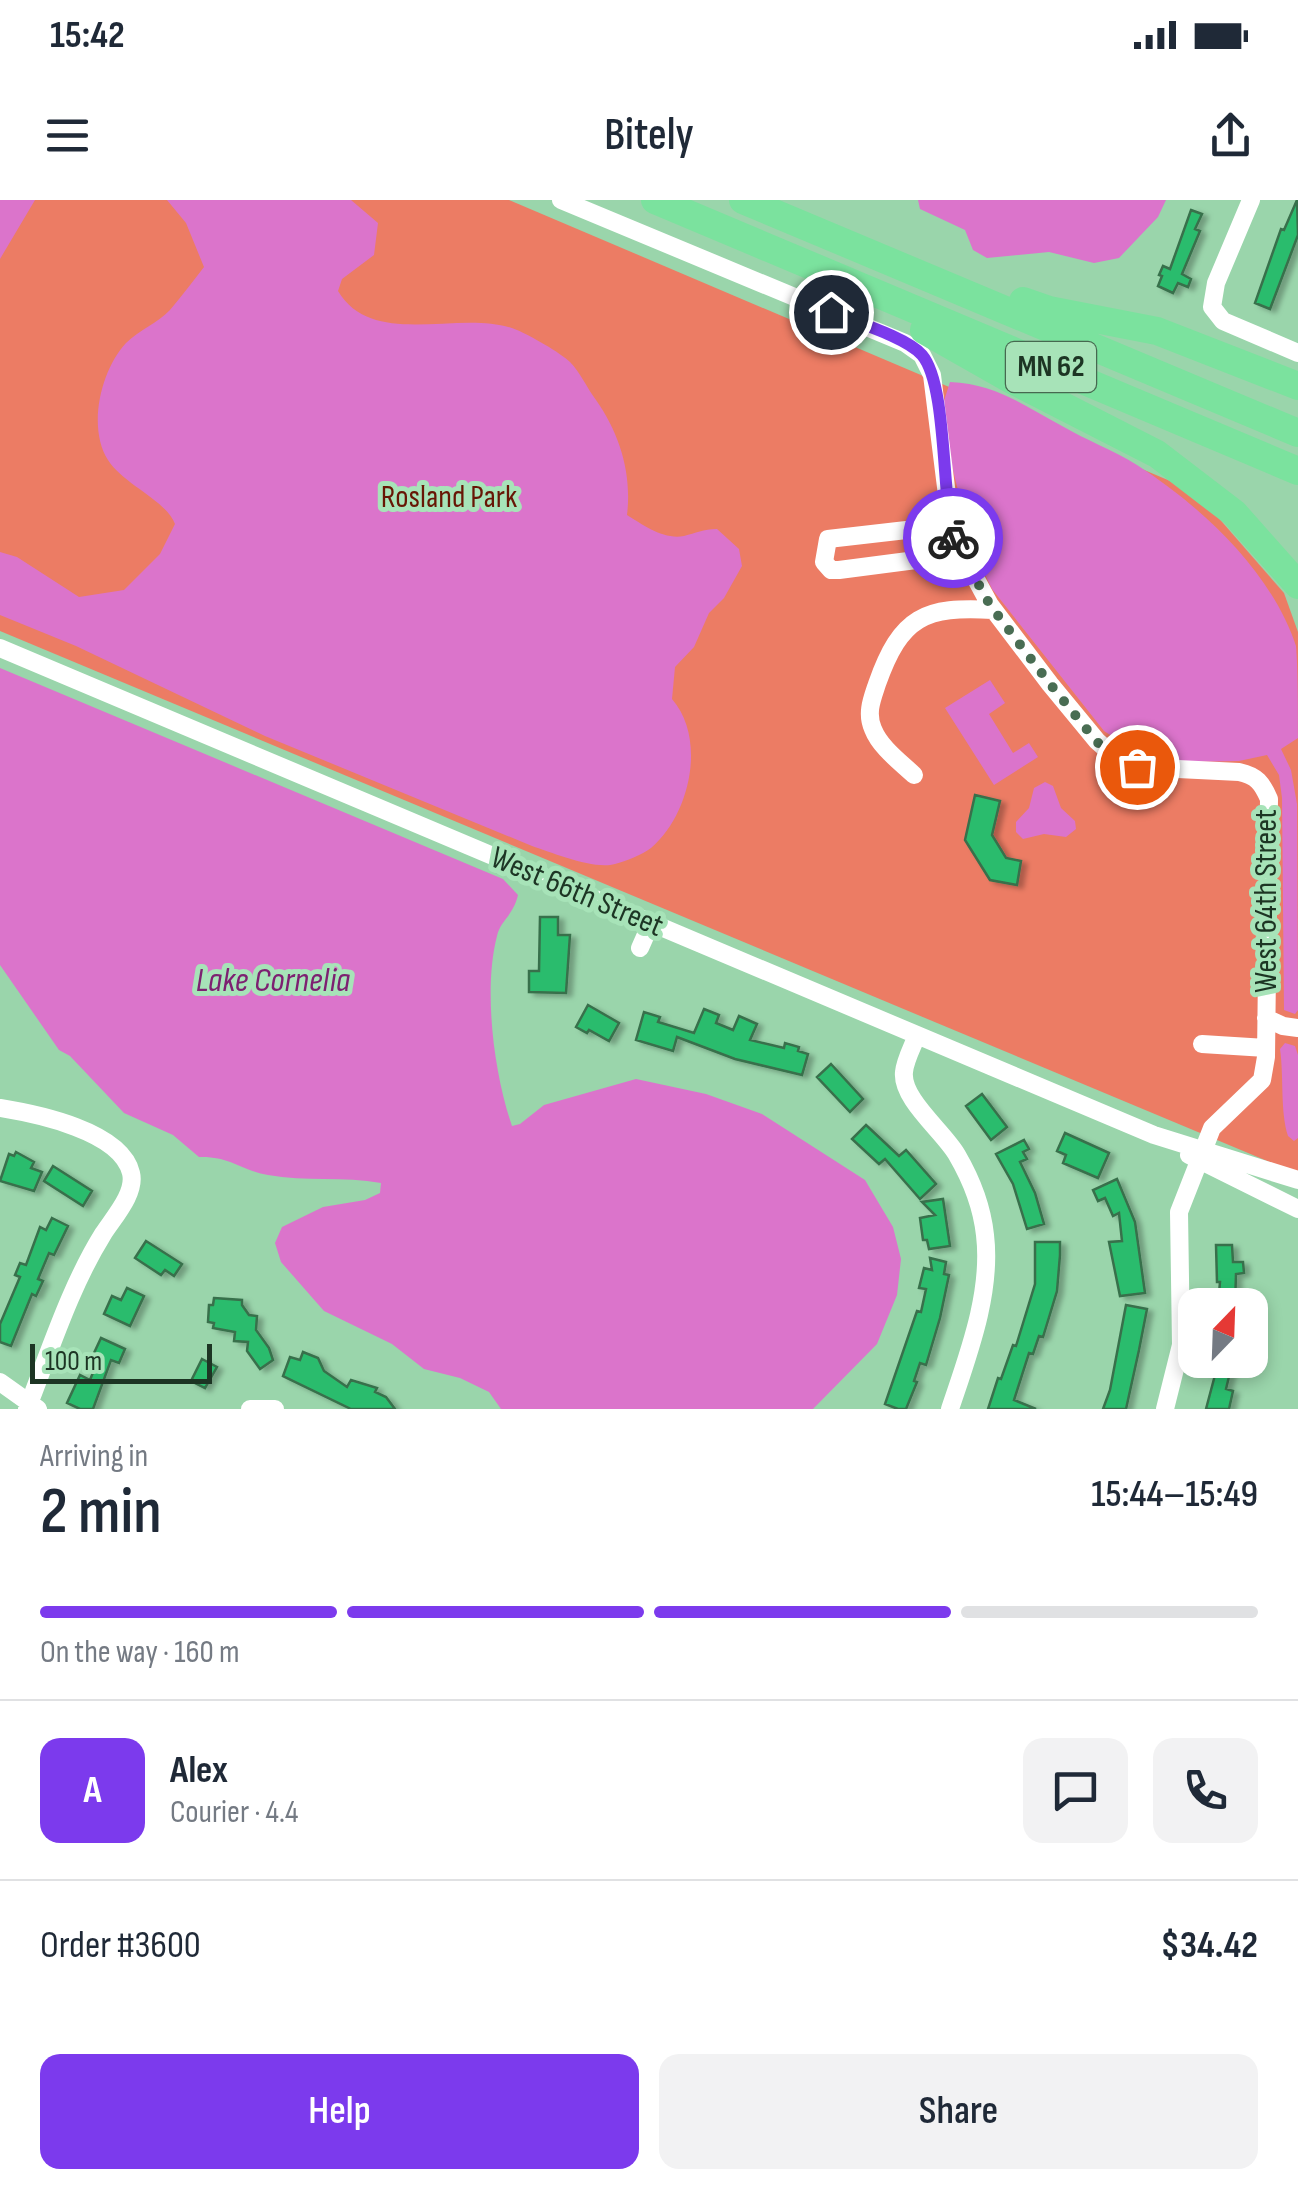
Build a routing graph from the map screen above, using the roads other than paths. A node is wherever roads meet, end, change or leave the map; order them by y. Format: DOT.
graph roads {
  1 [pos="561,200"];
  2 [pos="654,200"];
  3 [pos="743,200"];
  4 [pos="1251,200"];
  5 [pos="822,234"];
  6 [pos="805,263"];
  7 [pos="1298,352"];
  8 [pos="1298,386"];
  9 [pos="1298,434"];
  10 [pos="1298,470"];
  11 [pos="950,525"];
  12 [pos="962,554"];
  13 [pos="1272,556"];
  14 [pos="1298,585"];
  15 [pos="1298,606"];
  16 [pos="994,610"];
  17 [pos="0,648"];
  18 [pos="914,774"];
  19 [pos="650,923"];
  20 [pos="640,948"];
  21 [pos="1266,1018"];
  22 [pos="1298,1028"];
  23 [pos="917,1035"];
  24 [pos="1202,1044"];
  25 [pos="1266,1048"];
  26 [pos="0,1108"];
  27 [pos="1202,1154"];
  28 [pos="1298,1180"];
  29 [pos="1298,1210"];
  30 [pos="0,1382"];
  31 [pos="31,1407"];
  32 [pos="250,1409"];
  33 [pos="275,1409"];
  34 [pos="950,1409"];
  35 [pos="1165,1409"];
  1 -- 11 [label="street, West 64th Street"];
  2 -- 6 [label="highway, MN 62"];
  3 -- 5 [label="highway, MN 62"];
  4 -- 7 [label="street"];
  5 -- 8 [label="highway"];
  5 -- 9 [label="highway, MN 62"];
  6 -- 10 [label="highway, MN 62"];
  6 -- 13 [label="highway"];
  11 -- 12 [label="street, West 64th Street"];
  11 -- 12 [label="street"];
  12 -- 16 [label="street, West 64th Street"];
  13 -- 14 [label="highway"];
  13 -- 15 [label="highway"];
  16 -- 18 [label="street"];
  16 -- 21 [label="street, West 64th Street"];
  17 -- 19 [label="street, West 66th Street"];
  19 -- 20 [label="street"];
  19 -- 23 [label="street, West 66th Street"];
  21 -- 22 [label="street"];
  21 -- 25 [label="street, West 64th Street"];
  23 -- 27 [label="street, West 66th Street"];
  23 -- 34 [label="street"];
  24 -- 25 [label="street"];
  25 -- 27 [label="street, West 64th Street"];
  26 -- 31 [label="street"];
  27 -- 28 [label="street, West 66th Street"];
  27 -- 29 [label="street, West 66th Street"];
  27 -- 35 [label="street, West 64th Street"];
  30 -- 31 [label="street"];
  32 -- 33 [label="street"];
}
